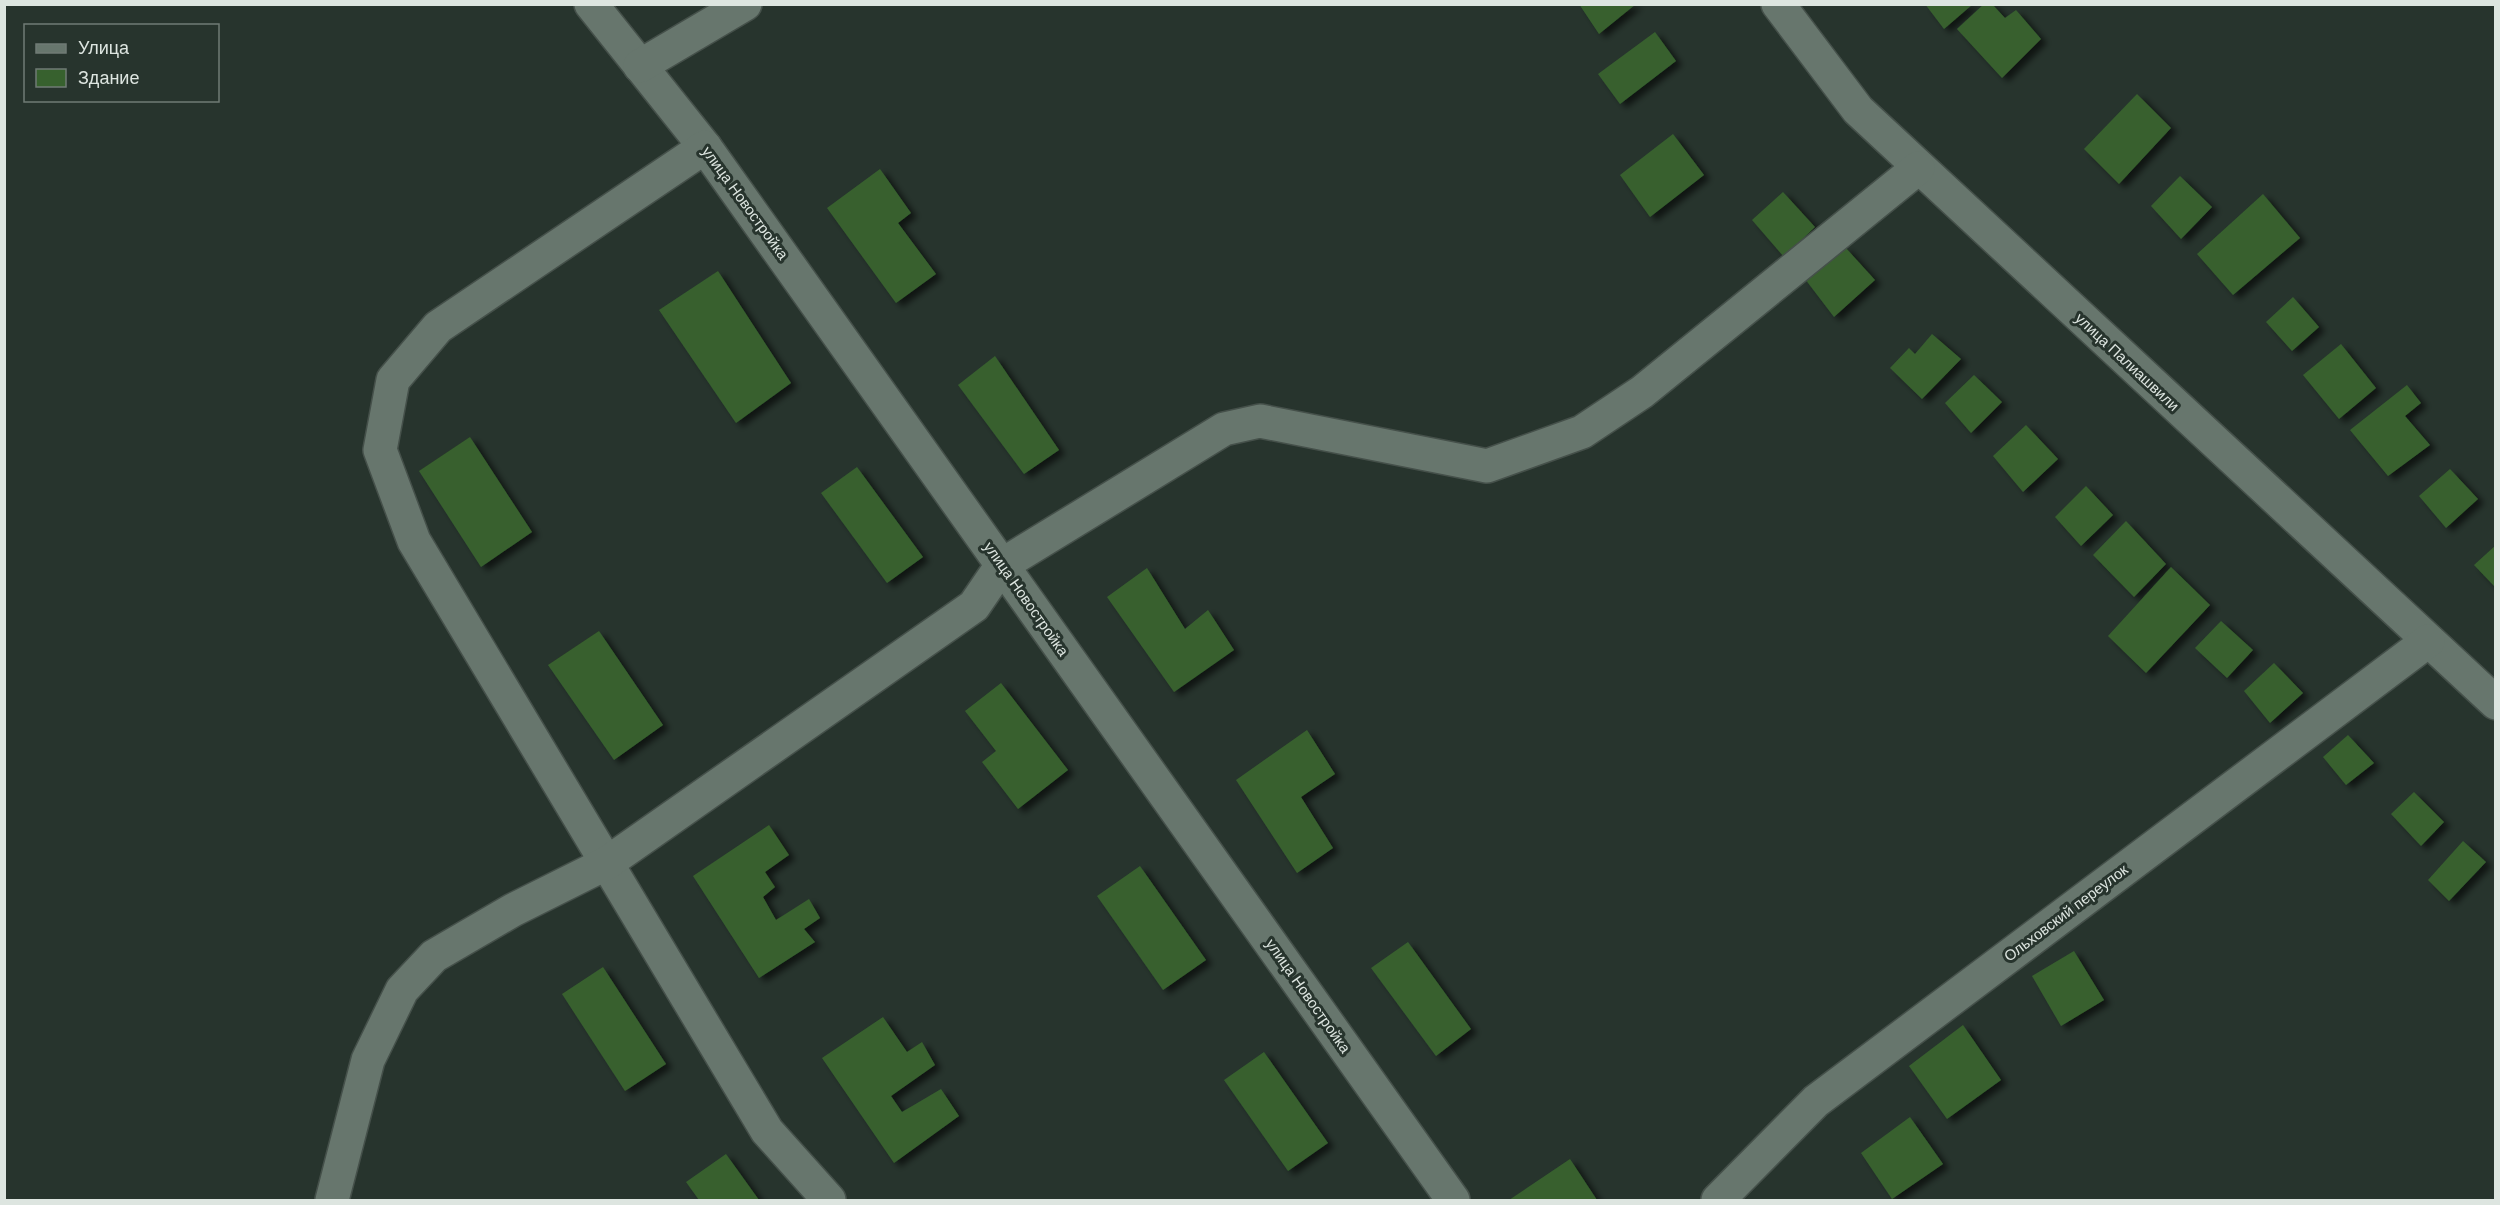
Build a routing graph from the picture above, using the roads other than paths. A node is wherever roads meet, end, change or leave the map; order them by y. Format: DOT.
graph roads {
  1 [pos="591,4"];
  2 [pos="745,4"];
  3 [pos="1778,4"];
  4 [pos="640,66"];
  5 [pos="705,147"];
  6 [pos="1918,168"];
  7 [pos="1002,565"];
  8 [pos="2428,641"];
  9 [pos="2496,703"];
  10 [pos="608,863"];
  11 [pos="332,1200"];
  12 [pos="829,1200"];
  13 [pos="1453,1200"];
  14 [pos="1718,1200"];
  1 -- 4 [label="street, улица Новостройка"];
  2 -- 4 [label="street"];
  3 -- 6 [label="street, улица Палиашвили"];
  4 -- 5 [label="street, улица Новостройка"];
  5 -- 7 [label="street, улица Новостройка"];
  5 -- 10 [label="street"];
  6 -- 7 [label="street"];
  6 -- 8 [label="street, улица Палиашвили"];
  7 -- 10 [label="street"];
  7 -- 13 [label="street, улица Новостройка"];
  8 -- 9 [label="street, улица Палиашвили"];
  8 -- 14 [label="street, Ольховский переулок"];
  10 -- 11 [label="street"];
  10 -- 12 [label="street"];
}
